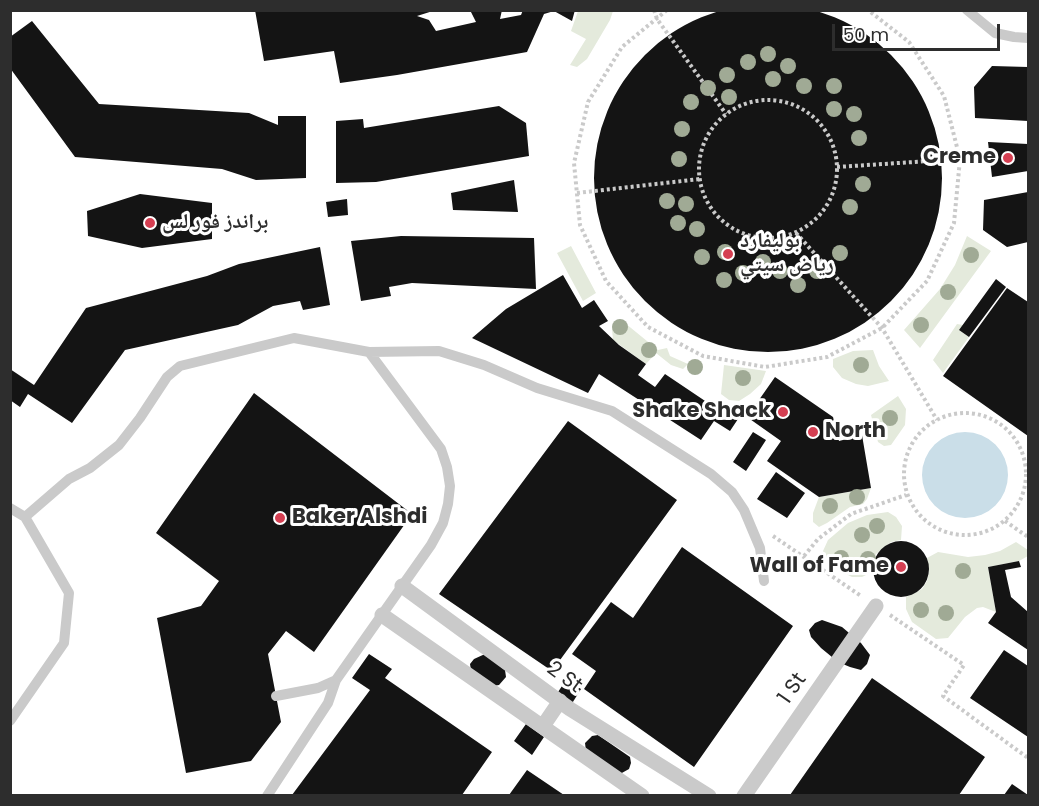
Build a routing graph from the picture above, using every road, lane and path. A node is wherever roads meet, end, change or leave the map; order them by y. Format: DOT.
graph roads {
  1 [pos="654,10"];
  2 [pos="667,10"];
  3 [pos="868,10"];
  4 [pos="967,10"];
  5 [pos="657,19"];
  6 [pos="1029,38"];
  7 [pos="726,114"];
  8 [pos="960,159"];
  9 [pos="837,167"];
  10 [pos="699,179"];
  11 [pos="577,193"];
  12 [pos="796,233"];
  13 [pos="882,328"];
  14 [pos="369,352"];
  15 [pos="937,420"];
  16 [pos="906,495"];
  17 [pos="1022,496"];
  18 [pos="1029,501"];
  19 [pos="10,508"];
  20 [pos="25,517"];
  21 [pos="1005,521"];
  22 [pos="1029,537"];
  23 [pos="804,556"];
  24 [pos="764,581"];
  25 [pos="402,586"];
  26 [pos="876,606"];
  27 [pos="382,615"];
  28 [pos="964,665"];
  29 [pos="336,680"];
  30 [pos="276,696"];
  31 [pos="560,701"];
  32 [pos="10,721"];
  33 [pos="543,726"];
  34 [pos="1029,758"];
  35 [pos="686,790"];
  36 [pos="267,795"];
  37 [pos="642,795"];
  38 [pos="709,795"];
  39 [pos="744,795"];
  1 -- 5 [label="path"];
  2 -- 5 [label="path"];
  3 -- 8 [label="path"];
  4 -- 6 [label="lane"];
  5 -- 7 [label="path"];
  5 -- 11 [label="path"];
  7 -- 9 [label="path"];
  7 -- 10 [label="path"];
  8 -- 9 [label="path"];
  8 -- 13 [label="path"];
  9 -- 12 [label="path"];
  10 -- 11 [label="path"];
  10 -- 12 [label="path"];
  11 -- 13 [label="path"];
  12 -- 13 [label="path"];
  13 -- 15 [label="path"];
  14 -- 20 [label="lane"];
  14 -- 24 [label="lane"];
  14 -- 25 [label="lane"];
  15 -- 16 [label="path"];
  15 -- 17 [label="path"];
  16 -- 21 [label="path"];
  16 -- 23 [label="path"];
  17 -- 18 [label="path"];
  17 -- 21 [label="path"];
  19 -- 20 [label="lane"];
  20 -- 32 [label="lane"];
  21 -- 22 [label="path"];
  25 -- 27 [label="lane"];
  25 -- 31 [label="street, 2 St"];
  26 -- 39 [label="street, 1 St"];
  27 -- 29 [label="lane"];
  27 -- 33 [label="street"];
  28 -- 34 [label="path"];
  29 -- 30 [label="lane"];
  29 -- 36 [label="lane"];
  31 -- 33 [label="street"];
  31 -- 35 [label="street, 2 St"];
  33 -- 37 [label="street"];
  35 -- 38 [label="street, 2 St"];
}
